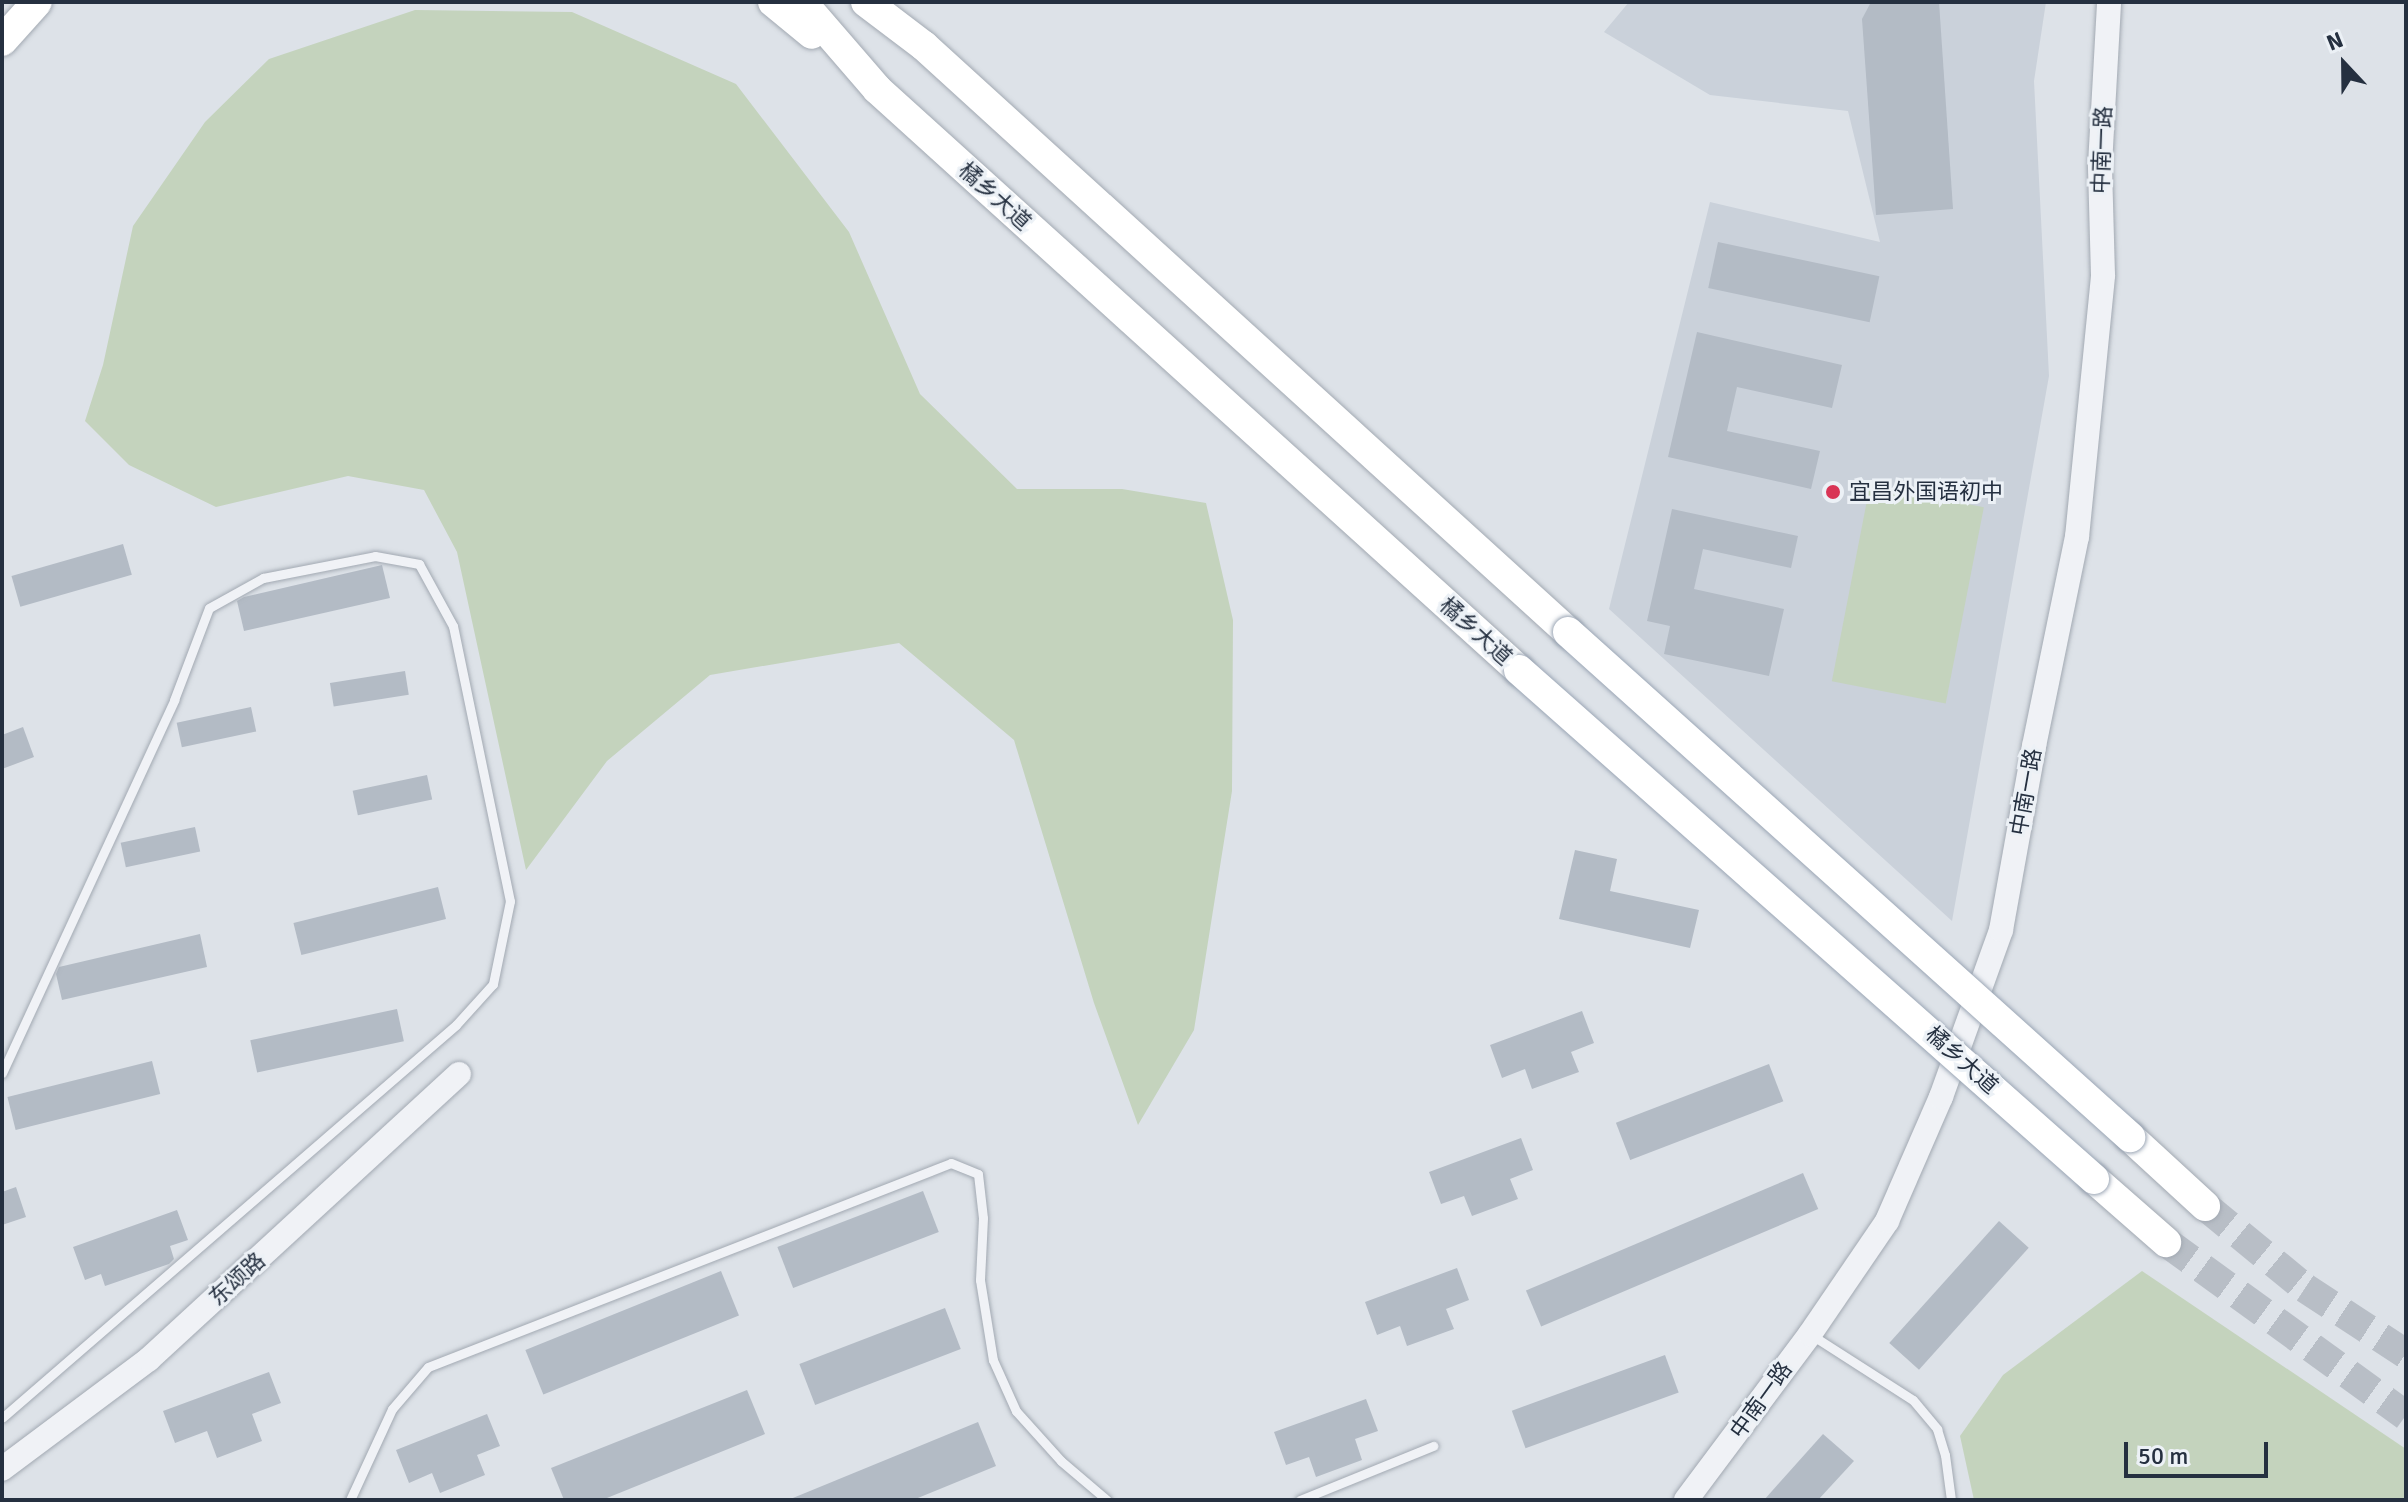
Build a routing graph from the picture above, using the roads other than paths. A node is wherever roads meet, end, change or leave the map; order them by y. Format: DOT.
graph roads {
  1 [pos="37,2"];
  2 [pos="773,2"];
  3 [pos="802,2"];
  4 [pos="866,2"];
  5 [pos="882,2"];
  6 [pos="2109,2"];
  7 [pos="2,41"];
  8 [pos="924,46"];
  9 [pos="877,89"];
  10 [pos="1956,1055"];
  11 [pos="2,1073"];
  12 [pos="459,1074"];
  13 [pos="2205,1206"];
  14 [pos="2166,1242"];
  15 [pos="1810,1334"];
  16 [pos="2,1418"];
  17 [pos="1433,1446"];
  18 [pos="4,1465"];
  19 [pos="350,1500"];
  20 [pos="1107,1500"];
  21 [pos="1300,1500"];
  22 [pos="1686,1500"];
  23 [pos="1951,1500"];
  1 -- 7 [label="main road"];
  2 -- 9 [label="main road"];
  3 -- 9 [label="main road, 橘乡大道"];
  4 -- 8 [label="main road"];
  5 -- 8 [label="main road"];
  6 -- 10 [label="street, 中南一路"];
  8 -- 13 [label="main road, bridge"];
  9 -- 10 [label="main road, 橘乡大道, bridge"];
  10 -- 14 [label="main road, 橘乡大道, bridge"];
  10 -- 15 [label="street, 中南一路"];
  11 -- 16 [label="lane"];
  12 -- 18 [label="street, 东颂路"];
  15 -- 22 [label="street, 中南一路"];
  15 -- 23 [label="lane"];
  17 -- 21 [label="lane"];
  19 -- 20 [label="lane"];
}
